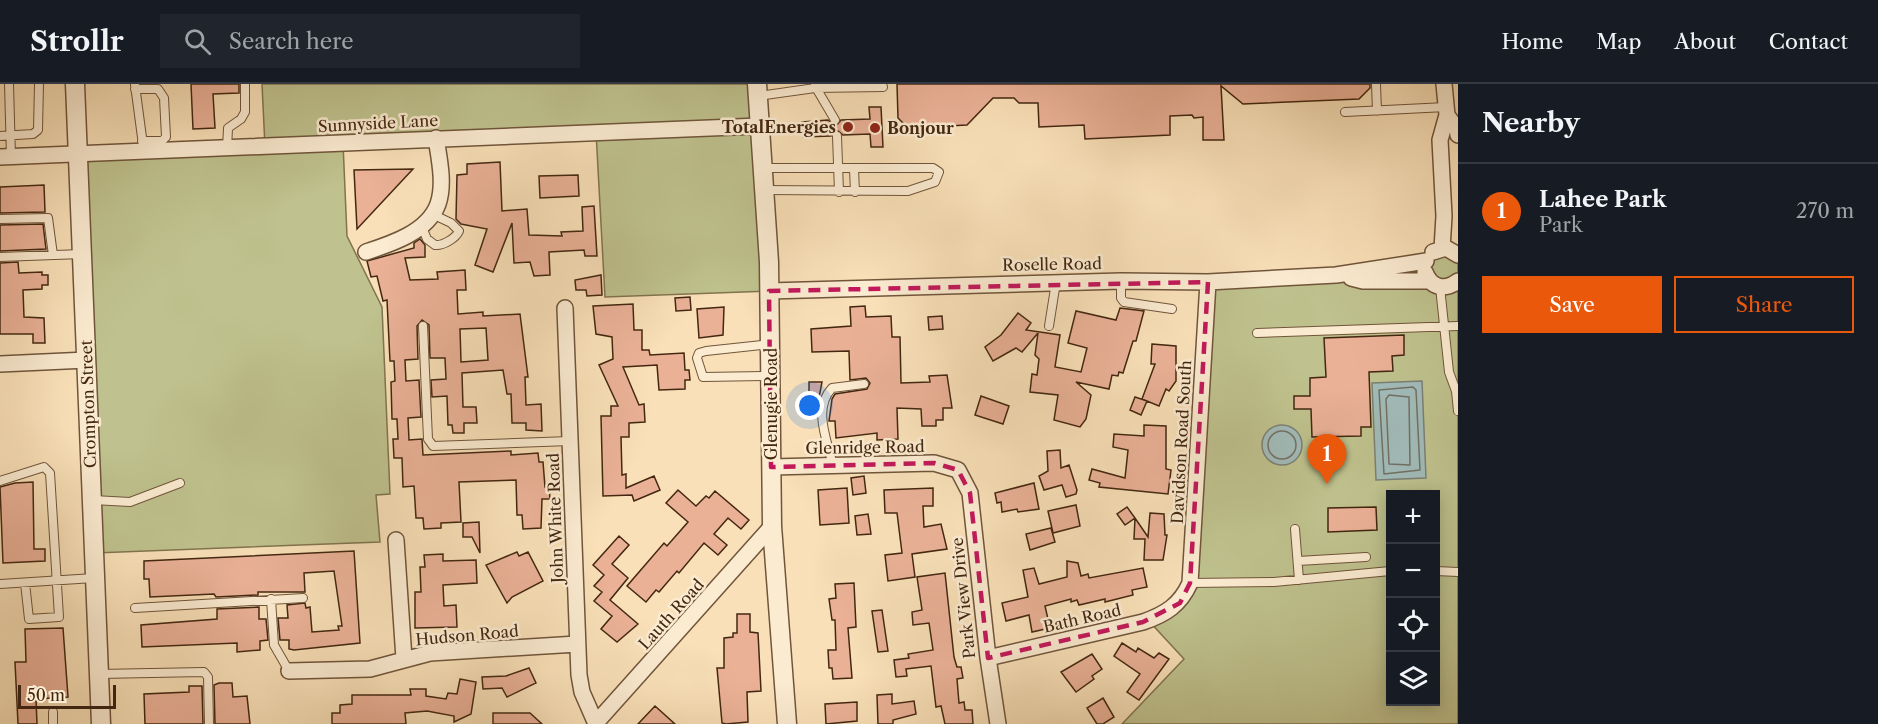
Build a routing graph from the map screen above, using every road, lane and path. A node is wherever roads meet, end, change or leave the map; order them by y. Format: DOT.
graph roads {
  1 [pos="9,84"];
  2 [pos="39,84"];
  3 [pos="75,84"];
  4 [pos="244,84"];
  5 [pos="1376,84"];
  6 [pos="135,86"];
  7 [pos="815,86"];
  8 [pos="883,87"];
  9 [pos="757,90"];
  10 [pos="1448,100"];
  11 [pos="1377,111"];
  12 [pos="1345,112"];
  13 [pos="835,120"];
  14 [pos="759,126"];
  15 [pos="10,135"];
  16 [pos="1458,135"];
  17 [pos="0,136"];
  18 [pos="837,136"];
  19 [pos="436,138"];
  20 [pos="142,146"];
  21 [pos="227,149"];
  22 [pos="78,154"];
  23 [pos="6,157"];
  24 [pos="763,168"];
  25 [pos="839,169"];
  26 [pos="854,169"];
  27 [pos="764,190"];
  28 [pos="839,192"];
  29 [pos="855,192"];
  30 [pos="432,214"];
  31 [pos="0,219"];
  32 [pos="421,225"];
  33 [pos="1442,249"];
  34 [pos="366,252"];
  35 [pos="1458,253"];
  36 [pos="81,254"];
  37 [pos="54,255"];
  38 [pos="0,257"];
  39 [pos="1426,261"];
  40 [pos="1336,275"];
  41 [pos="1121,281"];
  42 [pos="1056,282"];
  43 [pos="1208,282"];
  44 [pos="1448,285"];
  45 [pos="769,291"];
  46 [pos="565,308"];
  47 [pos="1172,309"];
  48 [pos="1049,326"];
  49 [pos="1445,326"];
  50 [pos="1458,326"];
  51 [pos="423,327"];
  52 [pos="1257,333"];
  53 [pos="771,344"];
  54 [pos="87,360"];
  55 [pos="0,364"];
  56 [pos="771,376"];
  57 [pos="1458,377"];
  58 [pos="864,384"];
  59 [pos="1456,391"];
  60 [pos="1458,411"];
  61 [pos="570,441"];
  62 [pos="833,466"];
  63 [pos="771,467"];
  64 [pos="958,470"];
  65 [pos="0,481"];
  66 [pos="180,483"];
  67 [pos="92,500"];
  68 [pos="772,526"];
  69 [pos="1295,529"];
  70 [pos="396,540"];
  71 [pos="1366,557"];
  72 [pos="1298,561"];
  73 [pos="1458,570"];
  74 [pos="1386,571"];
  75 [pos="1440,571"];
  76 [pos="96,578"];
  77 [pos="1299,580"];
  78 [pos="57,581"];
  79 [pos="25,582"];
  80 [pos="1190,583"];
  81 [pos="0,584"];
  82 [pos="303,598"];
  83 [pos="271,599"];
  84 [pos="1180,603"];
  85 [pos="135,608"];
  86 [pos="577,644"];
  87 [pos="988,658"];
  88 [pos="404,659"];
  89 [pos="289,671"];
  90 [pos="99,674"];
  91 [pos="53,712"];
  92 [pos="53,724"];
  93 [pos="101,724"];
  94 [pos="209,724"];
  95 [pos="595,724"];
  96 [pos="787,724"];
  97 [pos="998,724"];
  1 -- 15 [label="lane"];
  2 -- 15 [label="lane"];
  3 -- 22 [label="street, Crompton Street"];
  4 -- 21 [label="lane"];
  5 -- 11 [label="lane"];
  6 -- 20 [label="lane"];
  6 -- 20 [label="lane"];
  7 -- 8 [label="lane"];
  7 -- 9 [label="lane"];
  7 -- 13 [label="lane"];
  9 -- 14 [label="street, Glenugie Road"];
  10 -- 11 [label="lane"];
  10 -- 16 [label="street"];
  10 -- 33 [label="street"];
  11 -- 12 [label="lane"];
  14 -- 19 [label="street, Sunnyside Lane"];
  14 -- 24 [label="street, Glenugie Road"];
  15 -- 17 [label="lane"];
  15 -- 23 [label="lane"];
  18 -- 25 [label="lane"];
  19 -- 21 [label="street, Sunnyside Lane"];
  19 -- 30 [label="street"];
  20 -- 21 [label="street, Sunnyside Lane"];
  20 -- 22 [label="street, Sunnyside Lane"];
  22 -- 23 [label="street, Sunnyside Lane"];
  22 -- 36 [label="street, Crompton Street"];
  24 -- 25 [label="lane"];
  24 -- 27 [label="street, Glenugie Road"];
  25 -- 26 [label="lane"];
  25 -- 28 [label="lane"];
  26 -- 29 [label="lane"];
  26 -- 29 [label="lane"];
  27 -- 28 [label="lane"];
  27 -- 45 [label="street, Glenugie Road"];
  28 -- 29 [label="lane"];
  30 -- 32 [label="street"];
  30 -- 32 [label="lane"];
  31 -- 37 [label="lane"];
  32 -- 34 [label="street"];
  33 -- 35 [label="street"];
  33 -- 39 [label="street"];
  36 -- 37 [label="lane"];
  36 -- 54 [label="street, Crompton Street"];
  37 -- 38 [label="lane"];
  39 -- 40 [label="street, Roselle Road"];
  39 -- 44 [label="street"];
  40 -- 43 [label="street, Roselle Road"];
  40 -- 44 [label="street, Roselle Road"];
  41 -- 42 [label="street, Roselle Road"];
  41 -- 43 [label="street, Roselle Road"];
  41 -- 47 [label="lane"];
  42 -- 45 [label="street, Roselle Road"];
  42 -- 48 [label="lane"];
  43 -- 80 [label="street, Davidson Road South"];
  44 -- 49 [label="lane"];
  45 -- 53 [label="street, Glenugie Road"];
  46 -- 61 [label="street, John White Road"];
  49 -- 50 [label="lane"];
  49 -- 52 [label="lane"];
  49 -- 59 [label="lane"];
  51 -- 61 [label="lane"];
  53 -- 56 [label="street, Glenugie Road"];
  53 -- 56 [label="lane"];
  54 -- 55 [label="street"];
  54 -- 67 [label="street, Crompton Street"];
  56 -- 63 [label="street, Glenugie Road"];
  57 -- 59 [label="lane"];
  58 -- 62 [label="lane"];
  59 -- 60 [label="lane"];
  61 -- 86 [label="street, John White Road"];
  62 -- 63 [label="street, Glenridge Road"];
  62 -- 64 [label="street, Glenridge Road"];
  63 -- 68 [label="street, Glenugie Road"];
  64 -- 87 [label="street, Park View Drive"];
  65 -- 78 [label="lane"];
  66 -- 67 [label="lane"];
  67 -- 76 [label="street, Crompton Street"];
  68 -- 95 [label="street, Lauth Road"];
  68 -- 96 [label="street, Glenugie Road"];
  69 -- 72 [label="lane"];
  70 -- 88 [label="street"];
  71 -- 72 [label="lane"];
  72 -- 77 [label="lane"];
  73 -- 75 [label="lane"];
  74 -- 77 [label="lane"];
  76 -- 78 [label="lane"];
  76 -- 90 [label="street, Crompton Street"];
  77 -- 80 [label="lane"];
  78 -- 79 [label="lane"];
  78 -- 79 [label="lane"];
  79 -- 81 [label="lane"];
  80 -- 84 [label="street, Davidson Road South"];
  82 -- 83 [label="lane"];
  83 -- 85 [label="lane"];
  83 -- 89 [label="lane"];
  84 -- 87 [label="street, Bath Road"];
  86 -- 88 [label="street, Hudson Road"];
  86 -- 95 [label="street, John White Road"];
  87 -- 97 [label="street, Park View Drive"];
  88 -- 89 [label="street, Hudson Road"];
  90 -- 93 [label="street, Crompton Street"];
  90 -- 94 [label="lane"];
  91 -- 92 [label="lane"];
}
